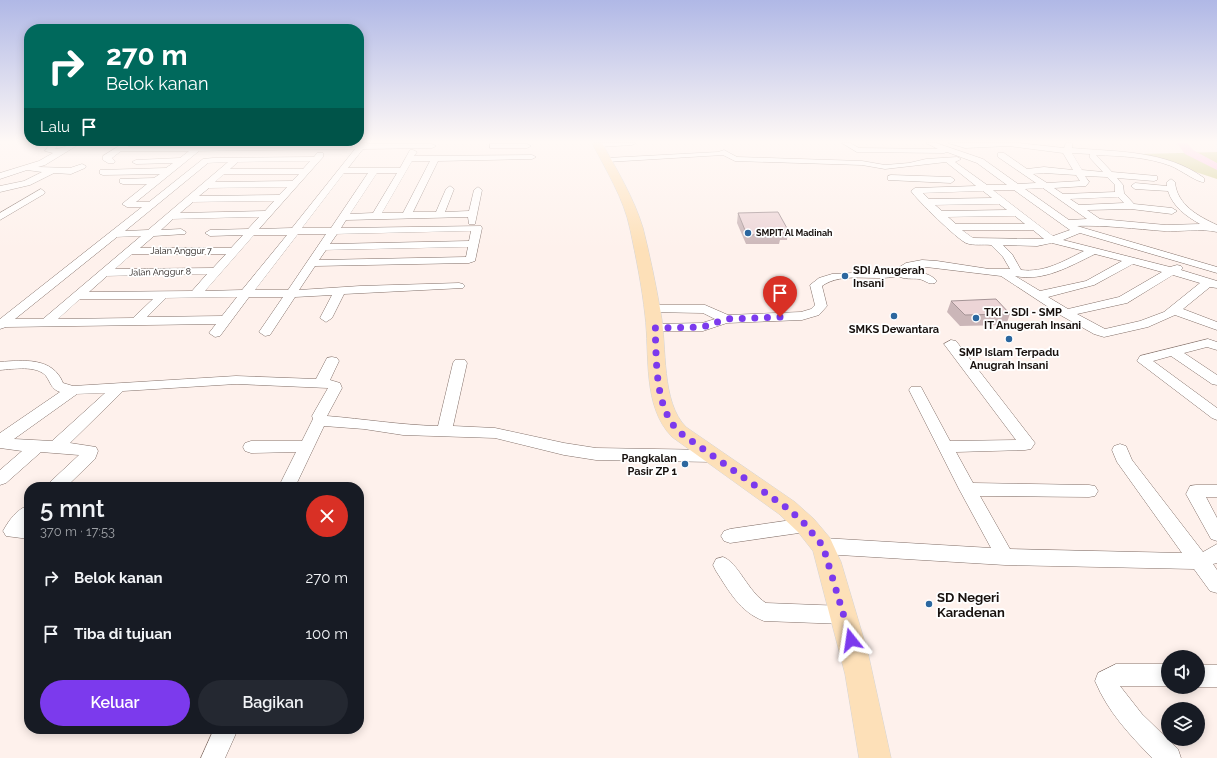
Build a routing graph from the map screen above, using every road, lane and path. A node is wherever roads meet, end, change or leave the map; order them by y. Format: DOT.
graph roads {
  1 [pos="38,178"];
  2 [pos="157,178"];
  3 [pos="185,178"];
  4 [pos="214,178"];
  5 [pos="298,178"];
  6 [pos="336,178"];
  7 [pos="369,178"];
  8 [pos="397,178"];
  9 [pos="425,178"];
  10 [pos="614,178"];
  11 [pos="917,178"];
  12 [pos="1000,178"];
  13 [pos="1034,178"];
  14 [pos="1082,178"];
  15 [pos="1113,178"];
  16 [pos="973,180"];
  17 [pos="154,181"];
  18 [pos="123,182"];
  19 [pos="293,184"];
  20 [pos="0,185"];
  21 [pos="206,185"];
  22 [pos="1043,185"];
  23 [pos="12,186"];
  24 [pos="1011,186"];
  25 [pos="0,189"];
  26 [pos="450,189"];
  27 [pos="986,189"];
  28 [pos="478,190"];
  29 [pos="1121,192"];
  30 [pos="1060,197"];
  31 [pos="280,198"];
  32 [pos="190,199"];
  33 [pos="1151,199"];
  34 [pos="1001,200"];
  35 [pos="925,202"];
  36 [pos="152,205"];
  37 [pos="1131,206"];
  38 [pos="1077,208"];
  39 [pos="1172,211"];
  40 [pos="1017,213"];
  41 [pos="267,214"];
  42 [pos="473,214"];
  43 [pos="939,214"];
  44 [pos="407,215"];
  45 [pos="439,215"];
  46 [pos="376,216"];
  47 [pos="0,217"];
  48 [pos="168,217"];
  49 [pos="342,217"];
  50 [pos="133,219"];
  51 [pos="1097,222"];
  52 [pos="1066,224"];
  53 [pos="954,227"];
  54 [pos="1035,227"];
  55 [pos="471,228"];
  56 [pos="1214,228"];
  57 [pos="294,231"];
  58 [pos="333,231"];
  59 [pos="1076,231"];
  60 [pos="182,232"];
  61 [pos="251,232"];
  62 [pos="151,233"];
  63 [pos="210,233"];
  64 [pos="116,234"];
  65 [pos="1052,240"];
  66 [pos="994,242"];
  67 [pos="1037,243"];
  68 [pos="473,244"];
  69 [pos="322,247"];
  70 [pos="129,251"];
  71 [pos="233,251"];
  72 [pos="1093,251"];
  73 [pos="1008,256"];
  74 [pos="1131,260"];
  75 [pos="312,263"];
  76 [pos="1180,265"];
  77 [pos="1217,270"];
  78 [pos="216,271"];
  79 [pos="901,272"];
  80 [pos="1008,272"];
  81 [pos="104,273"];
  82 [pos="1217,273"];
  83 [pos="931,281"];
  84 [pos="1213,284"];
  85 [pos="459,286"];
  86 [pos="340,291"];
  87 [pos="245,294"];
  88 [pos="290,294"];
  89 [pos="195,295"];
  90 [pos="1040,295"];
  91 [pos="77,296"];
  92 [pos="162,296"];
  93 [pos="1173,310"];
  94 [pos="1066,313"];
  95 [pos="326,318"];
  96 [pos="653,319"];
  97 [pos="726,319"];
  98 [pos="137,320"];
  99 [pos="225,320"];
  100 [pos="47,322"];
  101 [pos="2,324"];
  102 [pos="1217,326"];
  103 [pos="215,332"];
  104 [pos="265,332"];
  105 [pos="951,344"];
  106 [pos="1217,346"];
  107 [pos="1173,352"];
  108 [pos="332,361"];
  109 [pos="460,363"];
  110 [pos="0,366"];
  111 [pos="1217,381"];
  112 [pos="320,383"];
  113 [pos="119,387"];
  114 [pos="73,390"];
  115 [pos="916,390"];
  116 [pos="1217,415"];
  117 [pos="320,420"];
  118 [pos="444,432"];
  119 [pos="2,442"];
  120 [pos="37,446"];
  121 [pos="306,446"];
  122 [pos="56,447"];
  123 [pos="251,447"];
  124 [pos="945,447"];
  125 [pos="1120,450"];
  126 [pos="714,456"];
  127 [pos="0,479"];
  128 [pos="60,482"];
  129 [pos="289,482"];
  130 [pos="967,489"];
  131 [pos="1217,490"];
  132 [pos="1089,492"];
  133 [pos="24,517"];
  134 [pos="806,525"];
  135 [pos="24,532"];
  136 [pos="1217,534"];
  137 [pos="730,536"];
  138 [pos="823,546"];
  139 [pos="1217,552"];
  140 [pos="1005,556"];
  141 [pos="1200,561"];
  142 [pos="723,565"];
  143 [pos="1217,585"];
  144 [pos="844,615"];
  145 [pos="1161,675"];
  146 [pos="1205,676"];
  147 [pos="1217,676"];
  148 [pos="224,734"];
  149 [pos="213,758"];
  150 [pos="875,758"];
  151 [pos="1169,758"];
  1 -- 23 [label="street"];
  2 -- 17 [label="street"];
  3 -- 36 [label="street"];
  4 -- 21 [label="street"];
  5 -- 19 [label="street"];
  6 -- 57 [label="street"];
  7 -- 49 [label="street"];
  8 -- 46 [label="street"];
  9 -- 44 [label="street"];
  10 -- 96 [label="main road"];
  11 -- 16 [label="street"];
  12 -- 24 [label="street"];
  13 -- 22 [label="street"];
  14 -- 22 [label="street"];
  15 -- 29 [label="street"];
  16 -- 27 [label="street"];
  17 -- 18 [label="street"];
  17 -- 36 [label="street"];
  19 -- 21 [label="street"];
  19 -- 31 [label="street"];
  20 -- 23 [label="street"];
  21 -- 32 [label="street"];
  22 -- 24 [label="street"];
  22 -- 30 [label="street"];
  23 -- 25 [label="street"];
  23 -- 47 [label="street"];
  24 -- 27 [label="street"];
  24 -- 52 [label="street"];
  24 -- 59 [label="street"];
  26 -- 45 [label="street"];
  27 -- 34 [label="street"];
  27 -- 35 [label="street"];
  28 -- 42 [label="street"];
  29 -- 30 [label="street"];
  29 -- 33 [label="street"];
  29 -- 37 [label="street"];
  29 -- 56 [label="street"];
  30 -- 38 [label="street"];
  31 -- 32 [label="street"];
  31 -- 41 [label="street"];
  32 -- 48 [label="street"];
  34 -- 35 [label="street"];
  34 -- 40 [label="street"];
  35 -- 43 [label="street"];
  36 -- 50 [label="street"];
  37 -- 38 [label="street"];
  37 -- 39 [label="street"];
  38 -- 51 [label="street"];
  40 -- 43 [label="street"];
  40 -- 54 [label="street"];
  41 -- 48 [label="street"];
  41 -- 61 [label="street"];
  42 -- 45 [label="street"];
  42 -- 55 [label="street"];
  43 -- 53 [label="street"];
  44 -- 45 [label="street"];
  44 -- 46 [label="street"];
  46 -- 49 [label="street"];
  48 -- 50 [label="street"];
  48 -- 62 [label="street"];
  49 -- 58 [label="street"];
  50 -- 64 [label="street"];
  51 -- 52 [label="street"];
  51 -- 56 [label="street"];
  52 -- 59 [label="street"];
  53 -- 54 [label="street"];
  53 -- 66 [label="street"];
  54 -- 65 [label="street"];
  55 -- 58 [label="street"];
  55 -- 68 [label="street"];
  57 -- 58 [label="street"];
  57 -- 61 [label="street"];
  57 -- 87 [label="street"];
  58 -- 69 [label="street"];
  59 -- 65 [label="street"];
  59 -- 76 [label="street"];
  60 -- 62 [label="street"];
  61 -- 63 [label="street"];
  61 -- 71 [label="street"];
  62 -- 64 [label="street"];
  62 -- 70 [label="street"];
  64 -- 101 [label="street"];
  65 -- 67 [label="street"];
  65 -- 72 [label="street"];
  66 -- 67 [label="street"];
  66 -- 73 [label="street"];
  67 -- 73 [label="street"];
  68 -- 69 [label="street"];
  68 -- 75 [label="street"];
  69 -- 75 [label="street"];
  70 -- 71 [label="street, Jalan Anggur 7"];
  70 -- 81 [label="street"];
  71 -- 78 [label="street"];
  72 -- 74 [label="street"];
  72 -- 80 [label="street"];
  73 -- 80 [label="street"];
  74 -- 76 [label="street"];
  74 -- 90 [label="street"];
  75 -- 88 [label="street"];
  76 -- 77 [label="street"];
  76 -- 82 [label="street"];
  76 -- 84 [label="street"];
  76 -- 94 [label="street"];
  78 -- 81 [label="street, Jalan Anggur 8"];
  78 -- 89 [label="street"];
  79 -- 80 [label="street"];
  79 -- 83 [label="street"];
  79 -- 97 [label="street"];
  80 -- 90 [label="street"];
  81 -- 91 [label="street"];
  84 -- 93 [label="street"];
  85 -- 86 [label="street"];
  86 -- 88 [label="street"];
  86 -- 95 [label="street"];
  87 -- 88 [label="street"];
  87 -- 89 [label="street"];
  87 -- 99 [label="street"];
  88 -- 104 [label="street"];
  89 -- 92 [label="street"];
  90 -- 94 [label="street"];
  91 -- 92 [label="street"];
  91 -- 100 [label="street"];
  92 -- 98 [label="street"];
  93 -- 94 [label="street"];
  93 -- 102 [label="street"];
  96 -- 97 [label="street"];
  96 -- 97 [label="street"];
  96 -- 126 [label="main road"];
  98 -- 99 [label="street"];
  98 -- 100 [label="street"];
  99 -- 103 [label="street"];
  100 -- 101 [label="street"];
  105 -- 124 [label="street"];
  106 -- 107 [label="street"];
  107 -- 111 [label="street"];
  107 -- 116 [label="street"];
  108 -- 112 [label="street"];
  109 -- 118 [label="street"];
  110 -- 114 [label="street"];
  112 -- 113 [label="street"];
  112 -- 117 [label="street"];
  113 -- 114 [label="street"];
  113 -- 122 [label="street"];
  114 -- 119 [label="street"];
  115 -- 124 [label="street"];
  117 -- 118 [label="street"];
  117 -- 121 [label="street"];
  118 -- 126 [label="street"];
  119 -- 120 [label="street"];
  120 -- 122 [label="street"];
  120 -- 127 [label="street"];
  121 -- 123 [label="street"];
  121 -- 129 [label="street"];
  122 -- 128 [label="street"];
  124 -- 130 [label="street"];
  125 -- 141 [label="street"];
  126 -- 134 [label="main road"];
  130 -- 132 [label="street"];
  130 -- 140 [label="street"];
  131 -- 136 [label="street"];
  133 -- 135 [label="street"];
  134 -- 137 [label="street"];
  134 -- 138 [label="main road"];
  138 -- 140 [label="street"];
  138 -- 144 [label="main road"];
  139 -- 141 [label="street"];
  140 -- 141 [label="street"];
  141 -- 143 [label="street"];
  142 -- 144 [label="street"];
  144 -- 150 [label="main road"];
  145 -- 151 [label="street"];
  146 -- 147 [label="street"];
  148 -- 149 [label="street"];
}
